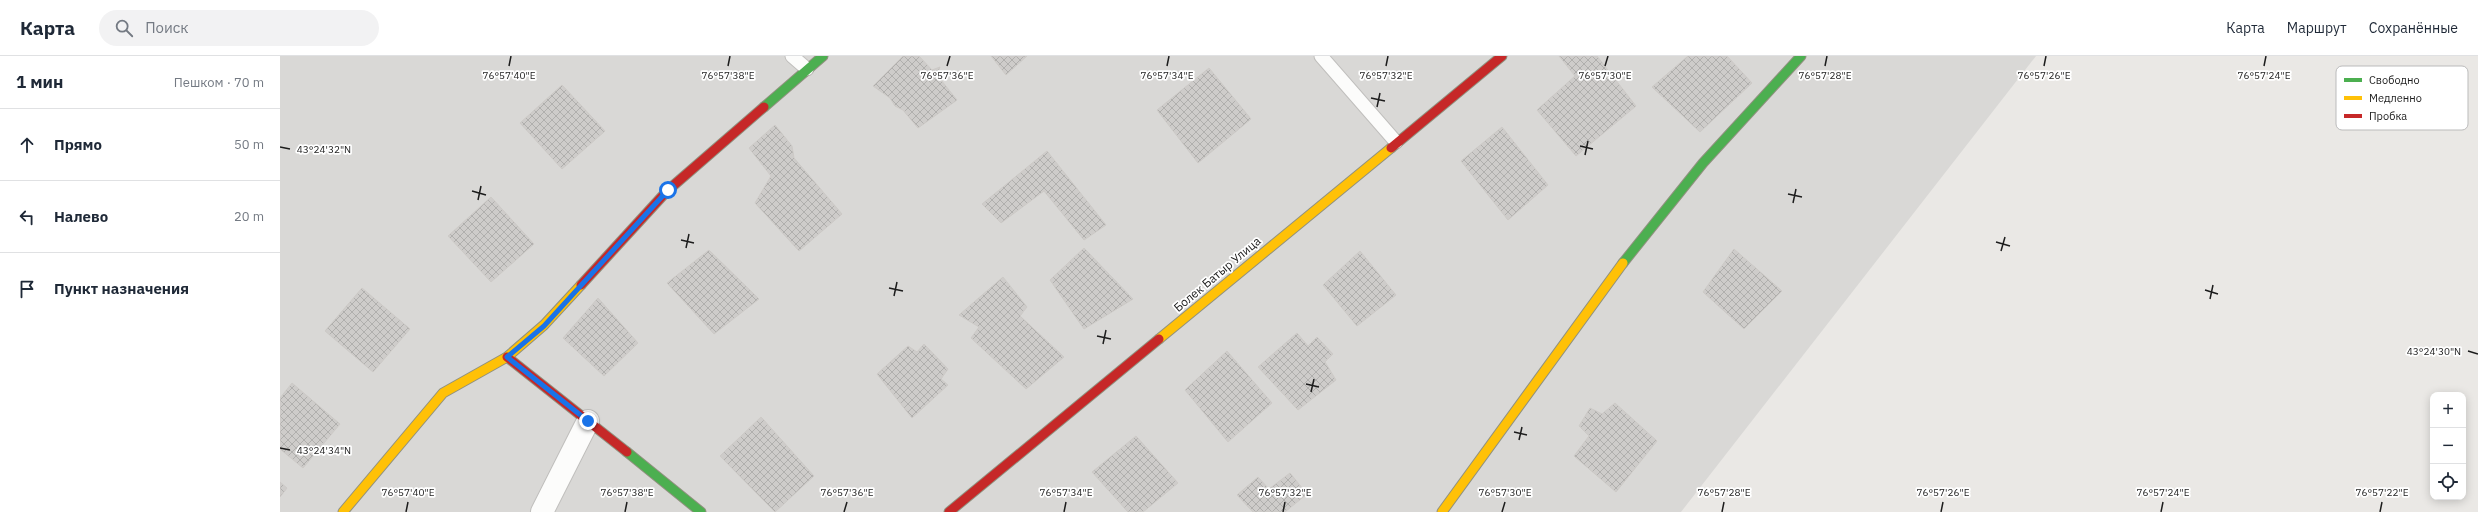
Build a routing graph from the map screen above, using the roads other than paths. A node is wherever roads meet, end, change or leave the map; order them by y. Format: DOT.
graph roads {
  1 [pos="792,56"];
  2 [pos="823,56"];
  3 [pos="1321,56"];
  4 [pos="1502,56"];
  5 [pos="1801,56"];
  6 [pos="807,70"];
  7 [pos="1396,142"];
  8 [pos="507,357"];
  9 [pos="588,421"];
  10 [pos="343,512"];
  11 [pos="542,512"];
  12 [pos="701,512"];
  13 [pos="949,512"];
  14 [pos="1442,512"];
  1 -- 6 [label="lane"];
  2 -- 6 [label="street"];
  3 -- 7 [label="lane"];
  4 -- 7 [label="street, Болек Батыр Улица"];
  5 -- 14 [label="street"];
  6 -- 8 [label="street"];
  7 -- 13 [label="street, Болек Батыр Улица"];
  8 -- 9 [label="street"];
  8 -- 10 [label="street"];
  9 -- 11 [label="street"];
  9 -- 12 [label="street"];
}
